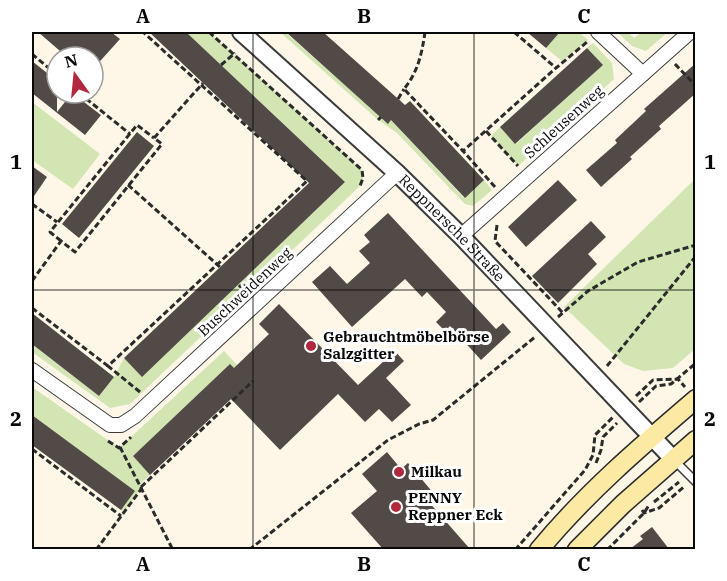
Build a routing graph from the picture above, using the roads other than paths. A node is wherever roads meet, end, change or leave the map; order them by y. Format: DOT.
graph roads {
  1 [pos="690,32"];
  2 [pos="245,35"];
  3 [pos="594,36"];
  4 [pos="643,74"];
  5 [pos="397,173"];
  6 [pos="461,236"];
  7 [pos="32,370"];
  8 [pos="695,399"];
  9 [pos="652,437"];
  10 [pos="696,441"];
  11 [pos="674,460"];
  12 [pos="692,478"];
  13 [pos="539,549"];
  14 [pos="576,549"];
  1 -- 4 [label="street, Schleusenweg"];
  2 -- 5 [label="street, Reppnersche Straße"];
  3 -- 4 [label="street"];
  4 -- 6 [label="street, Schleusenweg"];
  5 -- 6 [label="street, Reppnersche Straße"];
  5 -- 7 [label="street, Buschweidenweg"];
  6 -- 9 [label="street, Reppnersche Straße"];
  8 -- 9 [label="main road"];
  9 -- 11 [label="street, Reppnersche Straße"];
  9 -- 13 [label="main road"];
  10 -- 11 [label="main road"];
  11 -- 12 [label="lane"];
  11 -- 14 [label="main road"];
}
